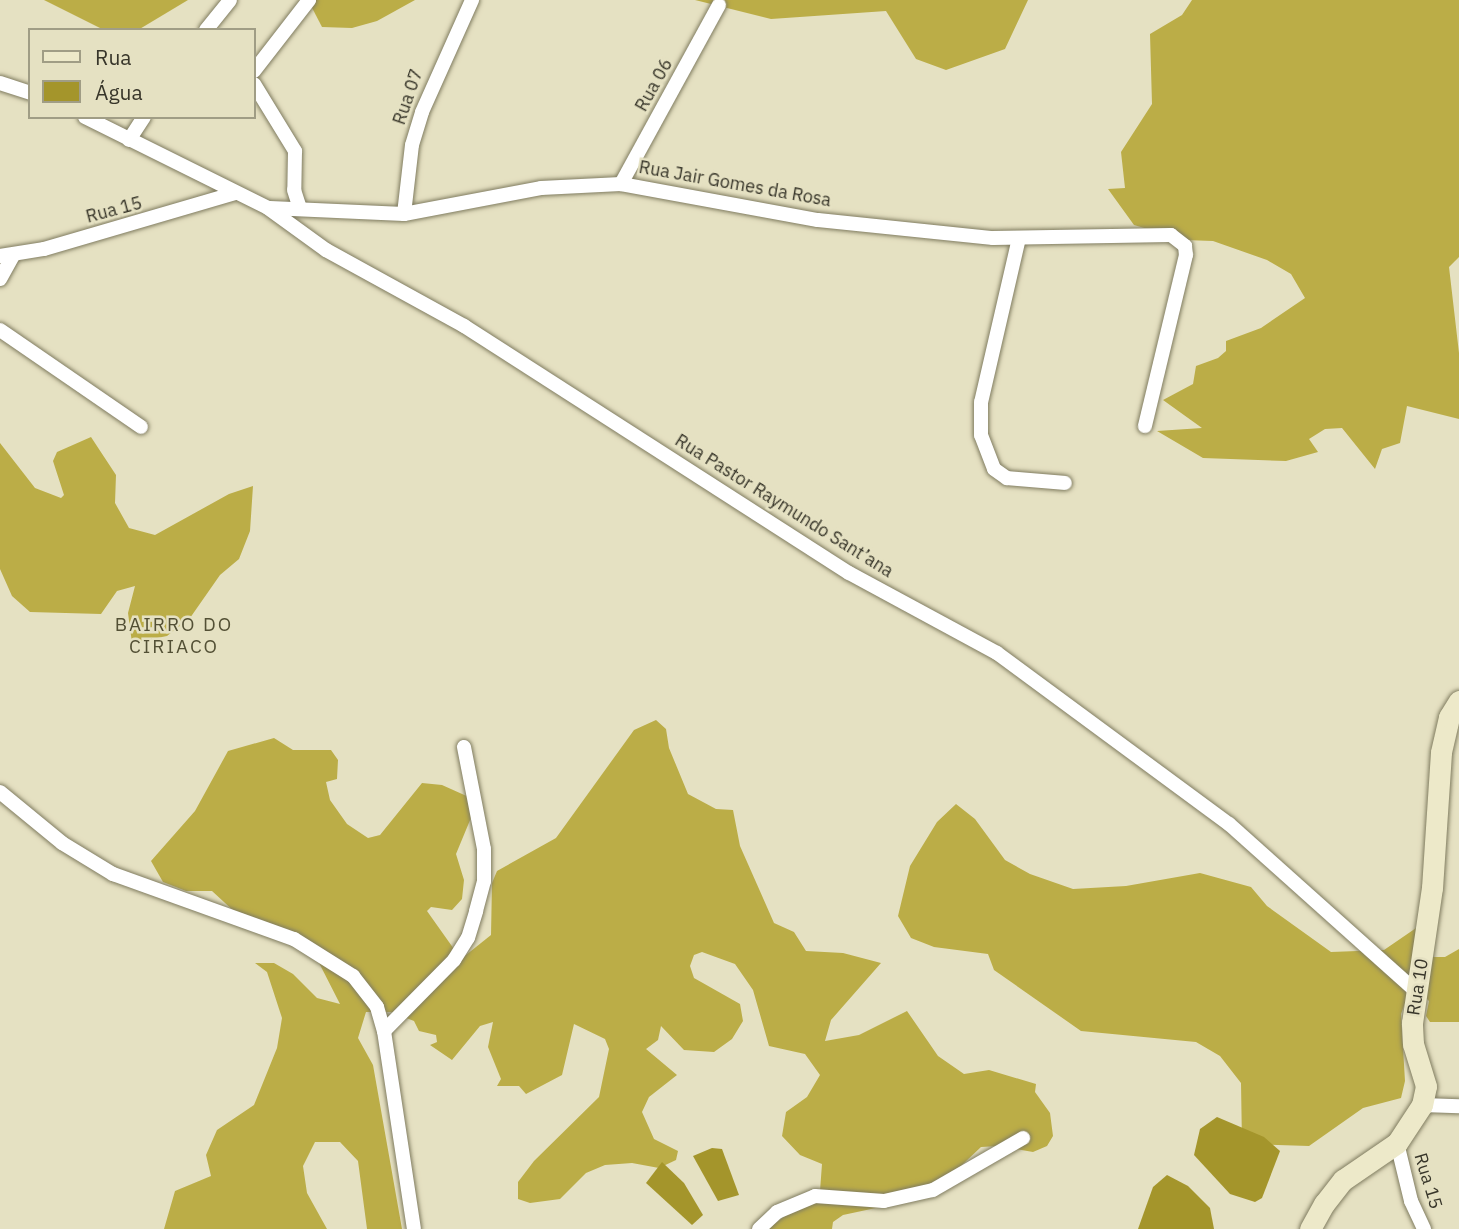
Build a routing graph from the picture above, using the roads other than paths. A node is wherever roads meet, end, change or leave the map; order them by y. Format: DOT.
graph roads {
  1 [pos="230,0"];
  2 [pos="309,0"];
  3 [pos="472,0"];
  4 [pos="719,5"];
  5 [pos="208,28"];
  6 [pos="256,68"];
  7 [pos="0,83"];
  8 [pos="256,87"];
  9 [pos="28,92"];
  10 [pos="89,119"];
  11 [pos="143,119"];
  12 [pos="129,140"];
  13 [pos="621,184"];
  14 [pos="236,192"];
  15 [pos="268,208"];
  16 [pos="300,209"];
  17 [pos="404,214"];
  18 [pos="1019,238"];
  19 [pos="6,256"];
  20 [pos="0,279"];
  21 [pos="0,330"];
  22 [pos="1145,426"];
  23 [pos="141,427"];
  24 [pos="1065,483"];
  25 [pos="1459,701"];
  26 [pos="464,747"];
  27 [pos="0,792"];
  28 [pos="1418,993"];
  29 [pos="384,1031"];
  30 [pos="1422,1105"];
  31 [pos="1459,1105"];
  32 [pos="1023,1138"];
  33 [pos="1397,1143"];
  34 [pos="414,1229"];
  35 [pos="759,1229"];
  36 [pos="1311,1229"];
  37 [pos="1424,1229"];
  1 -- 5 [label="street"];
  2 -- 6 [label="street"];
  3 -- 17 [label="street, Rua 07"];
  4 -- 13 [label="street, Rua 06"];
  7 -- 9 [label="street"];
  8 -- 16 [label="street"];
  10 -- 12 [label="street, Rua Pastor Raymundo Sant’ana"];
  11 -- 12 [label="street"];
  12 -- 14 [label="street, Rua Pastor Raymundo Sant’ana"];
  13 -- 17 [label="street, Rua Jair Gomes da Rosa"];
  13 -- 18 [label="street, Rua Jair Gomes da Rosa"];
  14 -- 15 [label="street, Rua Pastor Raymundo Sant’ana"];
  14 -- 19 [label="street, Rua 15"];
  15 -- 16 [label="street, Rua Jair Gomes da Rosa"];
  15 -- 28 [label="street, Rua Pastor Raymundo Sant’ana"];
  16 -- 17 [label="street, Rua Jair Gomes da Rosa"];
  18 -- 22 [label="street, Rua Jair Gomes da Rosa"];
  18 -- 24 [label="street"];
  19 -- 20 [label="street"];
  21 -- 23 [label="street"];
  25 -- 28 [label="street, Rua 10"];
  26 -- 29 [label="street"];
  27 -- 29 [label="street"];
  28 -- 30 [label="street, Rua 10"];
  29 -- 34 [label="street"];
  30 -- 31 [label="street"];
  30 -- 33 [label="street"];
  32 -- 35 [label="street"];
  33 -- 36 [label="street"];
  33 -- 37 [label="street, Rua 15"];
}
